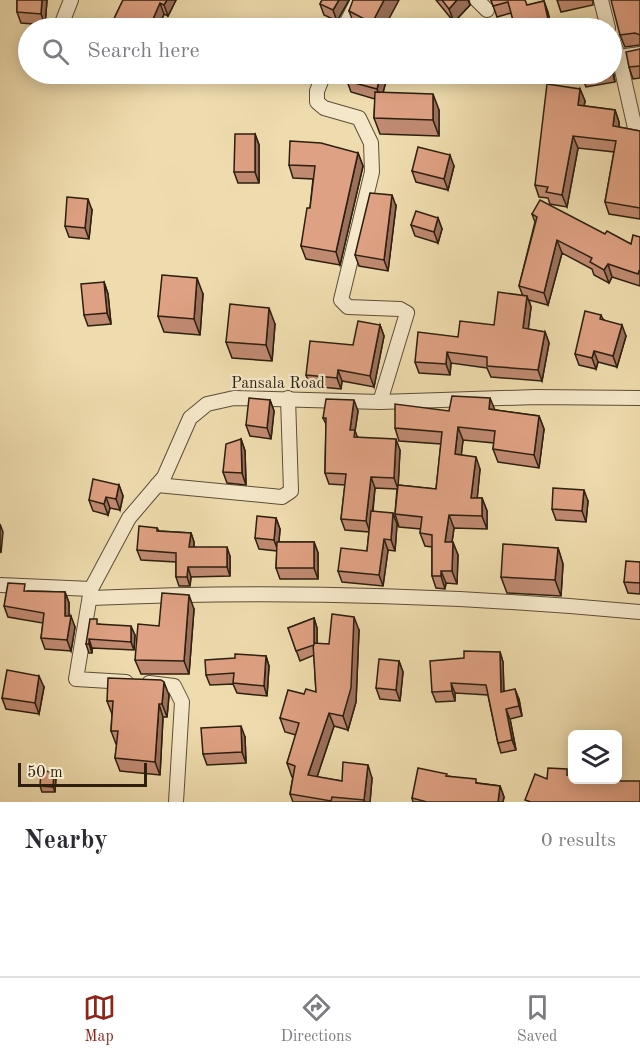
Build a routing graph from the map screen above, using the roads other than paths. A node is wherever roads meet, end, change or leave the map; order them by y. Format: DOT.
graph roads {
  1 [pos="70,0"];
  2 [pos="358,0"];
  3 [pos="477,0"];
  4 [pos="601,0"];
  5 [pos="487,10"];
  6 [pos="64,18"];
  7 [pos="349,18"];
  8 [pos="606,18"];
  9 [pos="640,54"];
  10 [pos="622,57"];
  11 [pos="622,70"];
  12 [pos="320,84"];
  13 [pos="635,128"];
  14 [pos="288,398"];
  15 [pos="640,398"];
  16 [pos="380,402"];
  17 [pos="157,485"];
  18 [pos="0,585"];
  19 [pos="91,594"];
  20 [pos="640,612"];
  21 [pos="176,802"];
  1 -- 6 [label="street"];
  2 -- 7 [label="street"];
  3 -- 5 [label="street"];
  4 -- 8 [label="street"];
  9 -- 10 [label="street"];
  11 -- 13 [label="street"];
  12 -- 16 [label="street"];
  14 -- 16 [label="street, Pansala Road"];
  14 -- 17 [label="street, Pansala Road"];
  14 -- 17 [label="street"];
  15 -- 16 [label="street, Pansala Road"];
  17 -- 19 [label="street, Pansala Road"];
  18 -- 19 [label="street"];
  19 -- 20 [label="street"];
  19 -- 21 [label="street, Pansala Road"];
}
